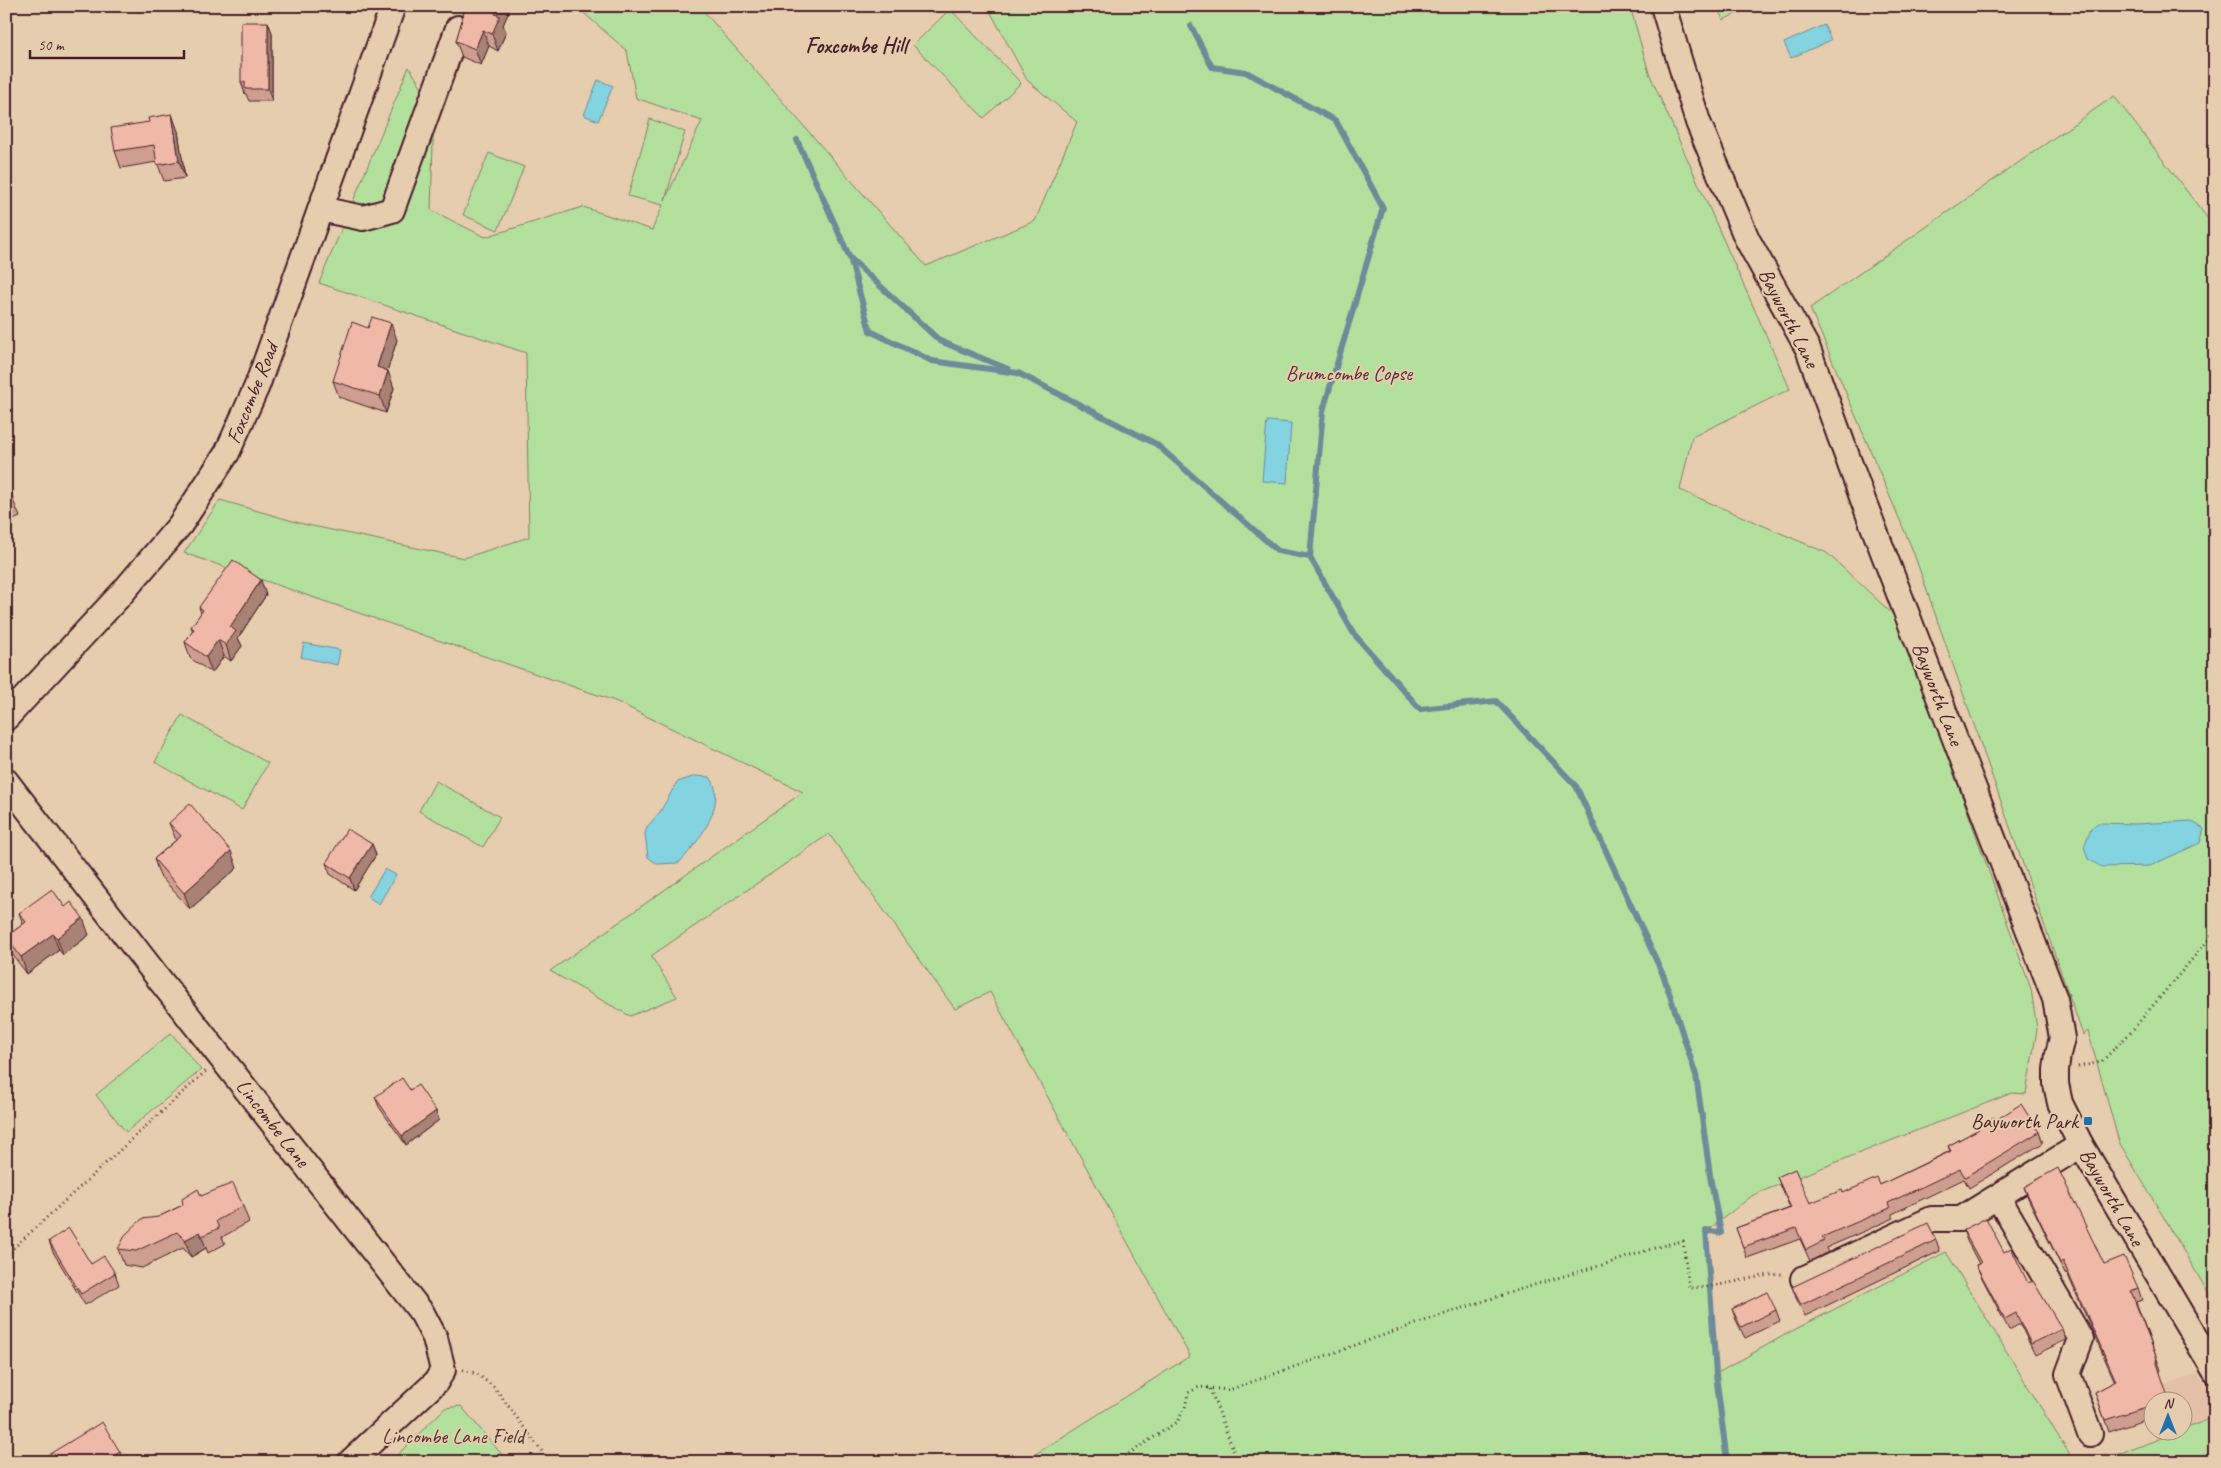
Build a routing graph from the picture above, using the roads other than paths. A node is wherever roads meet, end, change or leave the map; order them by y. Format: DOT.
graph roads {
  1 [pos="393,6"];
  2 [pos="1663,6"];
  3 [pos="458,28"];
  4 [pos="320,209"];
  5 [pos="6,718"];
  6 [pos="6,781"];
  7 [pos="2081,1144"];
  8 [pos="1998,1197"];
  9 [pos="1803,1279"];
  10 [pos="2215,1371"];
  11 [pos="2090,1434"];
  12 [pos="350,1462"];
  1 -- 4 [label="street, Foxcombe Road"];
  2 -- 7 [label="street, Bayworth Lane"];
  3 -- 4 [label="street"];
  4 -- 5 [label="street, Foxcombe Road"];
  6 -- 12 [label="street, Lincombe Lane"];
  7 -- 8 [label="street"];
  7 -- 10 [label="street, Bayworth Lane"];
  8 -- 9 [label="street"];
  8 -- 11 [label="street"];
}
